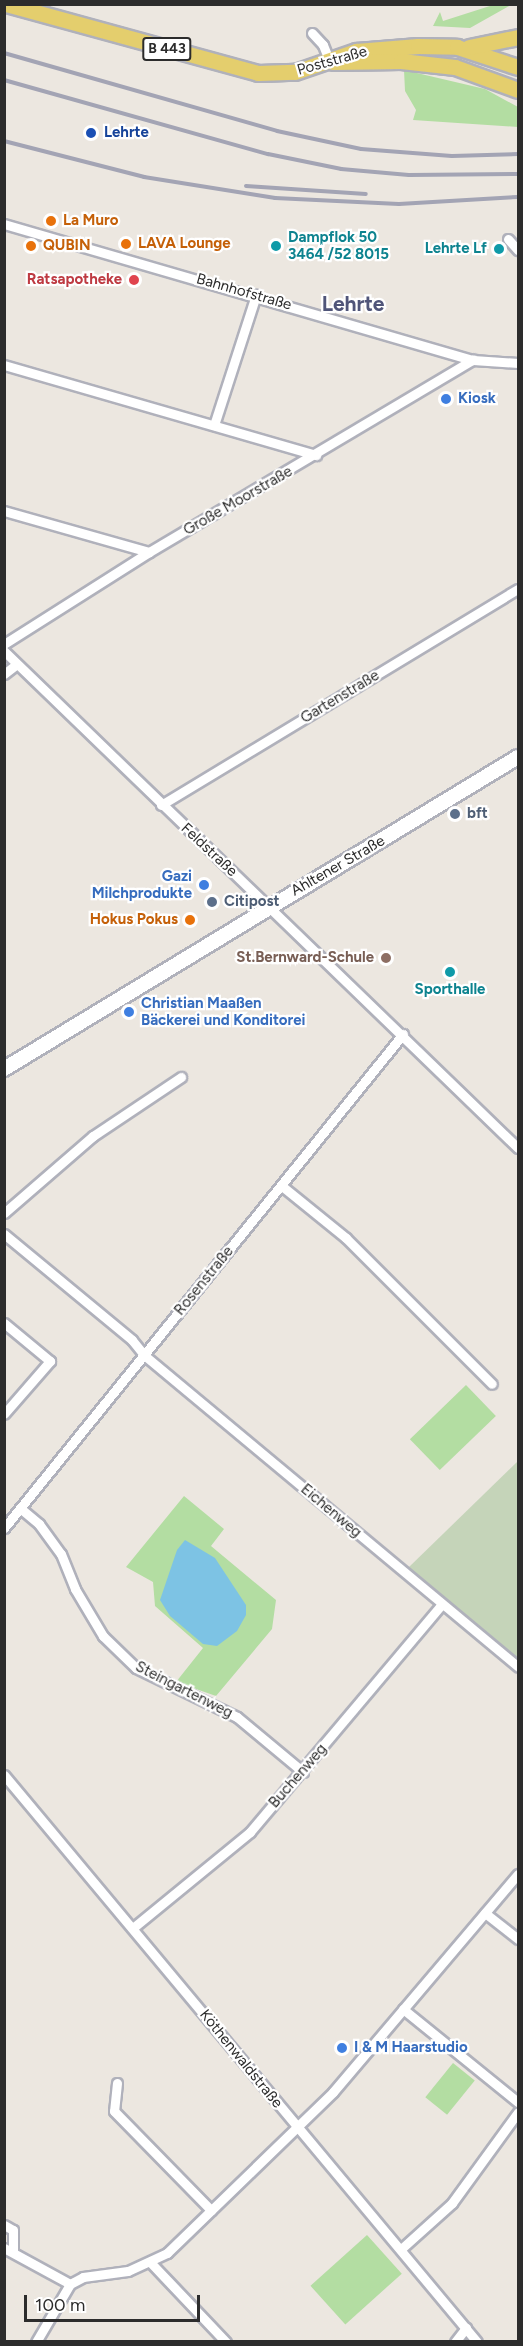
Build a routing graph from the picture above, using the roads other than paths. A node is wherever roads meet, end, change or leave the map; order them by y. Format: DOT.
graph roads {
  1 [pos="6,4"];
  2 [pos="312,33"];
  3 [pos="519,38"];
  4 [pos="457,47"];
  5 [pos="330,62"];
  6 [pos="519,67"];
  7 [pos="519,90"];
  8 [pos="4,224"];
  9 [pos="508,238"];
  10 [pos="519,250"];
  11 [pos="256,295"];
  12 [pos="473,360"];
  13 [pos="519,363"];
  14 [pos="4,365"];
  15 [pos="214,425"];
  16 [pos="316,455"];
  17 [pos="4,511"];
  18 [pos="149,552"];
  19 [pos="519,589"];
  20 [pos="4,644"];
  21 [pos="4,651"];
  22 [pos="17,664"];
  23 [pos="4,674"];
  24 [pos="519,757"];
  25 [pos="161,805"];
  26 [pos="270,906"];
  27 [pos="403,1035"];
  28 [pos="4,1069"];
  29 [pos="181,1077"];
  30 [pos="519,1148"];
  31 [pos="282,1186"];
  32 [pos="4,1213"];
  33 [pos="4,1234"];
  34 [pos="4,1323"];
  35 [pos="144,1355"];
  36 [pos="492,1384"];
  37 [pos="7,1407"];
  38 [pos="20,1508"];
  39 [pos="4,1528"];
  40 [pos="442,1604"];
  41 [pos="519,1667"];
  42 [pos="303,1772"];
  43 [pos="4,1775"];
  44 [pos="519,1874"];
  45 [pos="485,1913"];
  46 [pos="134,1927"];
  47 [pos="519,1939"];
  48 [pos="403,2009"];
  49 [pos="117,2083"];
  50 [pos="519,2102"];
  51 [pos="519,2112"];
  52 [pos="296,2127"];
  53 [pos="211,2210"];
  54 [pos="4,2225"];
  55 [pos="401,2249"];
  56 [pos="9,2250"];
  57 [pos="151,2263"];
  58 [pos="70,2284"];
  59 [pos="466,2328"];
  60 [pos="36,2342"];
  61 [pos="226,2342"];
  62 [pos="455,2342"];
  63 [pos="477,2342"];
  1 -- 5 [label="main road, Poststraße / B 443"];
  2 -- 5 [label="street"];
  3 -- 4 [label="main road"];
  4 -- 5 [label="main road, Poststraße / B 443"];
  4 -- 6 [label="main road, Poststraße / B 443"];
  5 -- 7 [label="main road, B 443"];
  8 -- 11 [label="street, Bahnhofstraße"];
  9 -- 10 [label="street"];
  11 -- 12 [label="street, Bahnhofstraße"];
  11 -- 15 [label="street"];
  12 -- 13 [label="street, Bahnhofstraße"];
  12 -- 16 [label="street, Große Moorstraße"];
  14 -- 15 [label="street"];
  15 -- 16 [label="street"];
  16 -- 18 [label="street, Große Moorstraße"];
  17 -- 18 [label="street"];
  18 -- 20 [label="street, Große Moorstraße"];
  19 -- 25 [label="street, Gartenstraße"];
  21 -- 22 [label="street, Feldstraße"];
  22 -- 23 [label="street"];
  22 -- 25 [label="street, Feldstraße"];
  24 -- 26 [label="main road, Ahltener Straße"];
  25 -- 26 [label="street, Feldstraße"];
  26 -- 27 [label="street, Feldstraße"];
  26 -- 28 [label="main road, Ahltener Straße"];
  27 -- 30 [label="street, Feldstraße"];
  27 -- 31 [label="street, Rosenstraße"];
  29 -- 32 [label="street"];
  31 -- 35 [label="street, Rosenstraße"];
  31 -- 36 [label="street"];
  33 -- 35 [label="street, Eichenweg"];
  34 -- 37 [label="street"];
  35 -- 38 [label="street, Rosenstraße"];
  35 -- 40 [label="street, Eichenweg"];
  38 -- 39 [label="street, Rosenstraße"];
  38 -- 42 [label="street, Steingartenweg"];
  40 -- 41 [label="street, Eichenweg"];
  40 -- 42 [label="street, Buchenweg"];
  42 -- 46 [label="street, Buchenweg"];
  43 -- 46 [label="street, Köthenwaldstraße"];
  44 -- 45 [label="street"];
  45 -- 47 [label="street"];
  45 -- 48 [label="street"];
  46 -- 52 [label="street, Köthenwaldstraße"];
  48 -- 50 [label="street"];
  48 -- 52 [label="street"];
  49 -- 53 [label="street"];
  51 -- 55 [label="street"];
  52 -- 53 [label="street"];
  52 -- 55 [label="street, Köthenwaldstraße"];
  53 -- 57 [label="street"];
  54 -- 56 [label="street"];
  55 -- 59 [label="street, Köthenwaldstraße"];
  56 -- 58 [label="street"];
  57 -- 58 [label="street"];
  57 -- 61 [label="street"];
  58 -- 60 [label="street"];
  59 -- 62 [label="street"];
  59 -- 63 [label="street, Köthenwaldstraße"];
}
